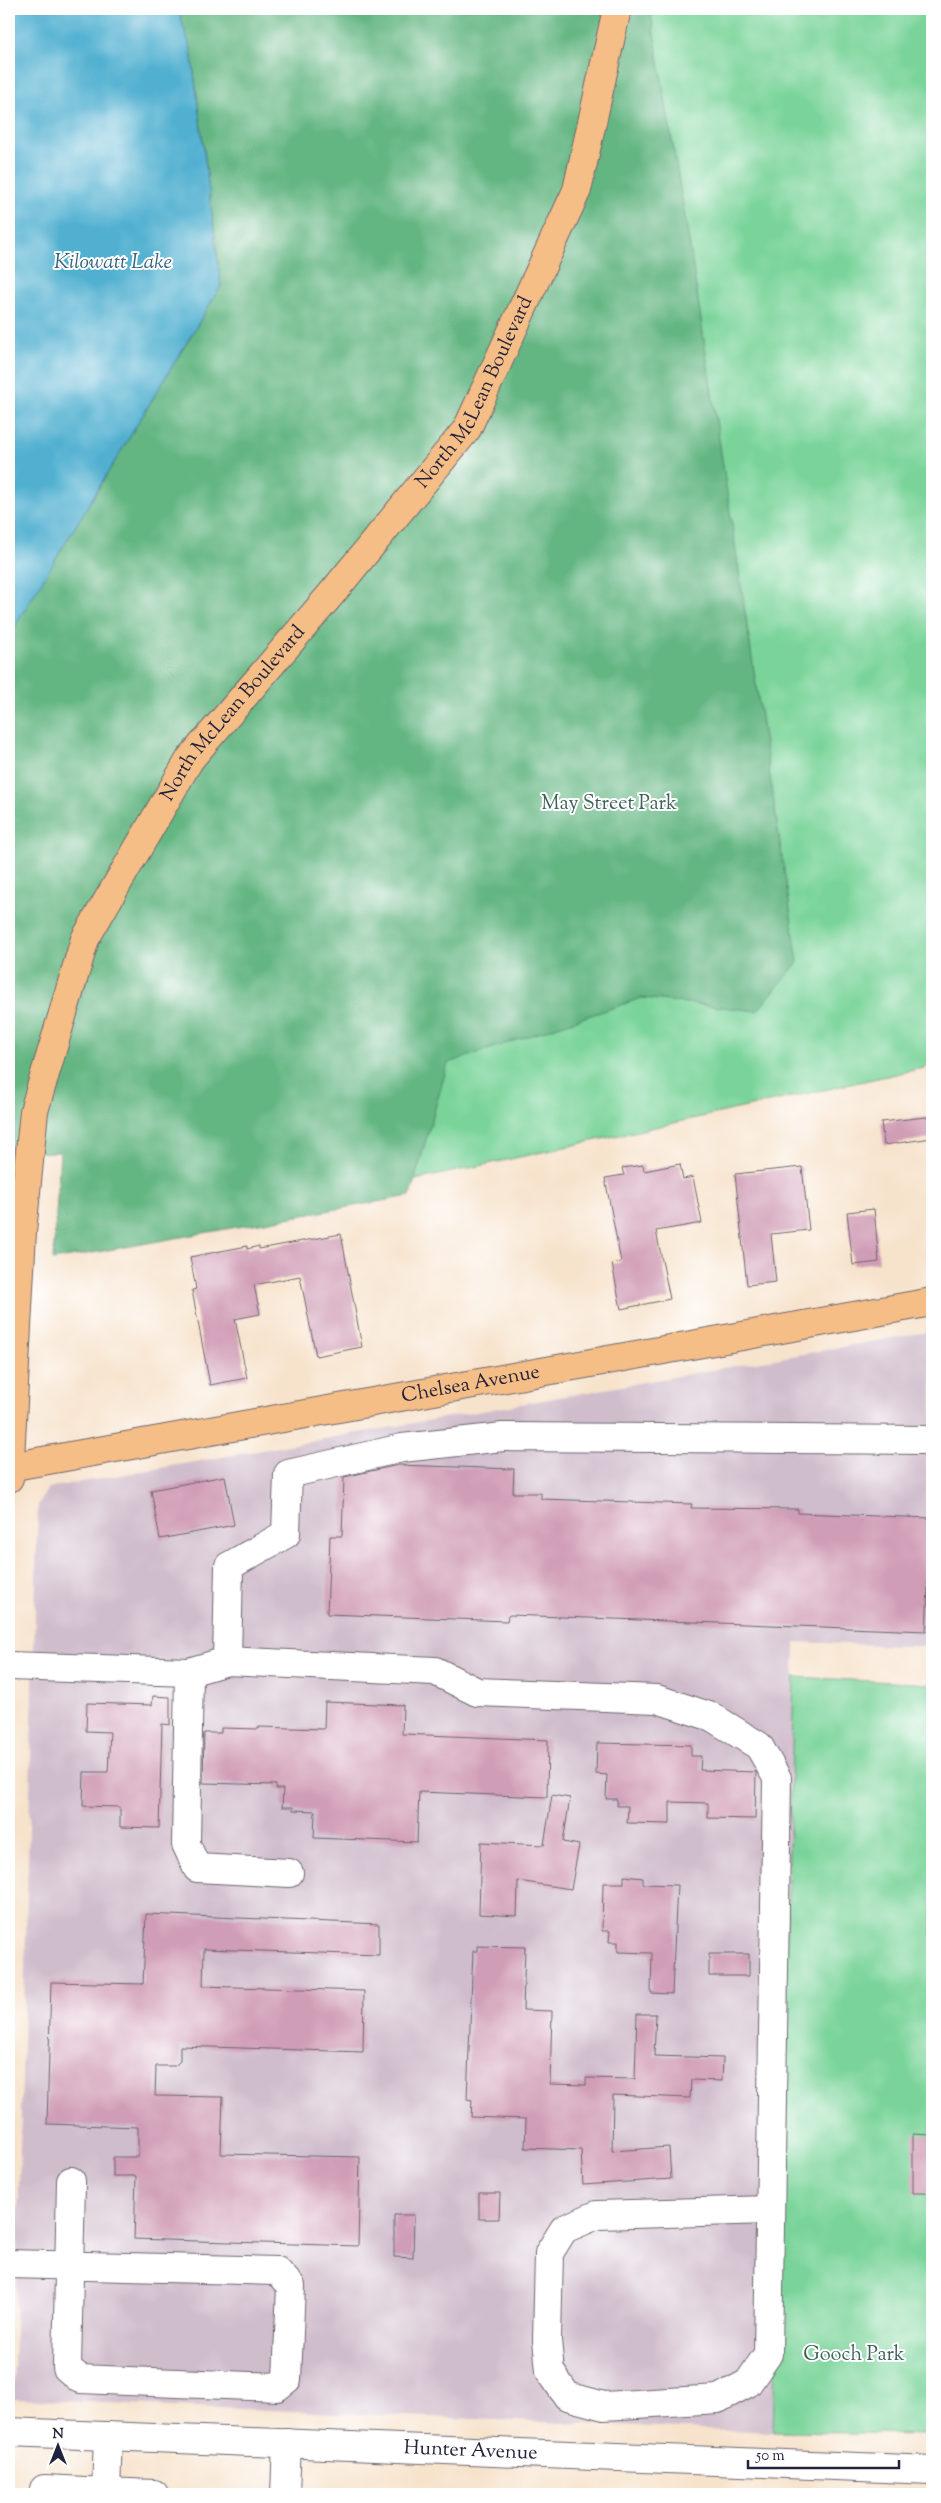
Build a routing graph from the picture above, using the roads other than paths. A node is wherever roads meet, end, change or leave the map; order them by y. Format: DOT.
graph roads {
  1 [pos="617,9"];
  2 [pos="932,1302"];
  3 [pos="932,1440"];
  4 [pos="9,1467"];
  5 [pos="9,1478"];
  6 [pos="227,1661"];
  7 [pos="9,1666"];
  8 [pos="189,1672"];
  9 [pos="289,1873"];
  10 [pos="71,2181"];
  11 [pos="770,2210"];
  12 [pos="9,2264"];
  13 [pos="70,2266"];
  14 [pos="9,2432"];
  15 [pos="108,2436"];
  16 [pos="287,2443"];
  17 [pos="932,2470"];
  18 [pos="44,2489"];
  19 [pos="106,2493"];
  20 [pos="154,2494"];
  21 [pos="285,2494"];
  1 -- 4 [label="main road, North McLean Boulevard"];
  2 -- 4 [label="main road, Chelsea Avenue"];
  3 -- 6 [label="street"];
  4 -- 5 [label="main road, North McLean Boulevard"];
  6 -- 8 [label="street"];
  6 -- 11 [label="street"];
  7 -- 8 [label="street"];
  8 -- 9 [label="street"];
  10 -- 13 [label="street"];
  11 -- 11 [label="street"];
  12 -- 13 [label="street"];
  13 -- 13 [label="street"];
  14 -- 15 [label="street, Hunter Avenue"];
  15 -- 16 [label="street, Hunter Avenue"];
  15 -- 19 [label="street"];
  16 -- 17 [label="street, Hunter Avenue"];
  16 -- 21 [label="street"];
  18 -- 19 [label="street"];
  19 -- 20 [label="street"];
}
